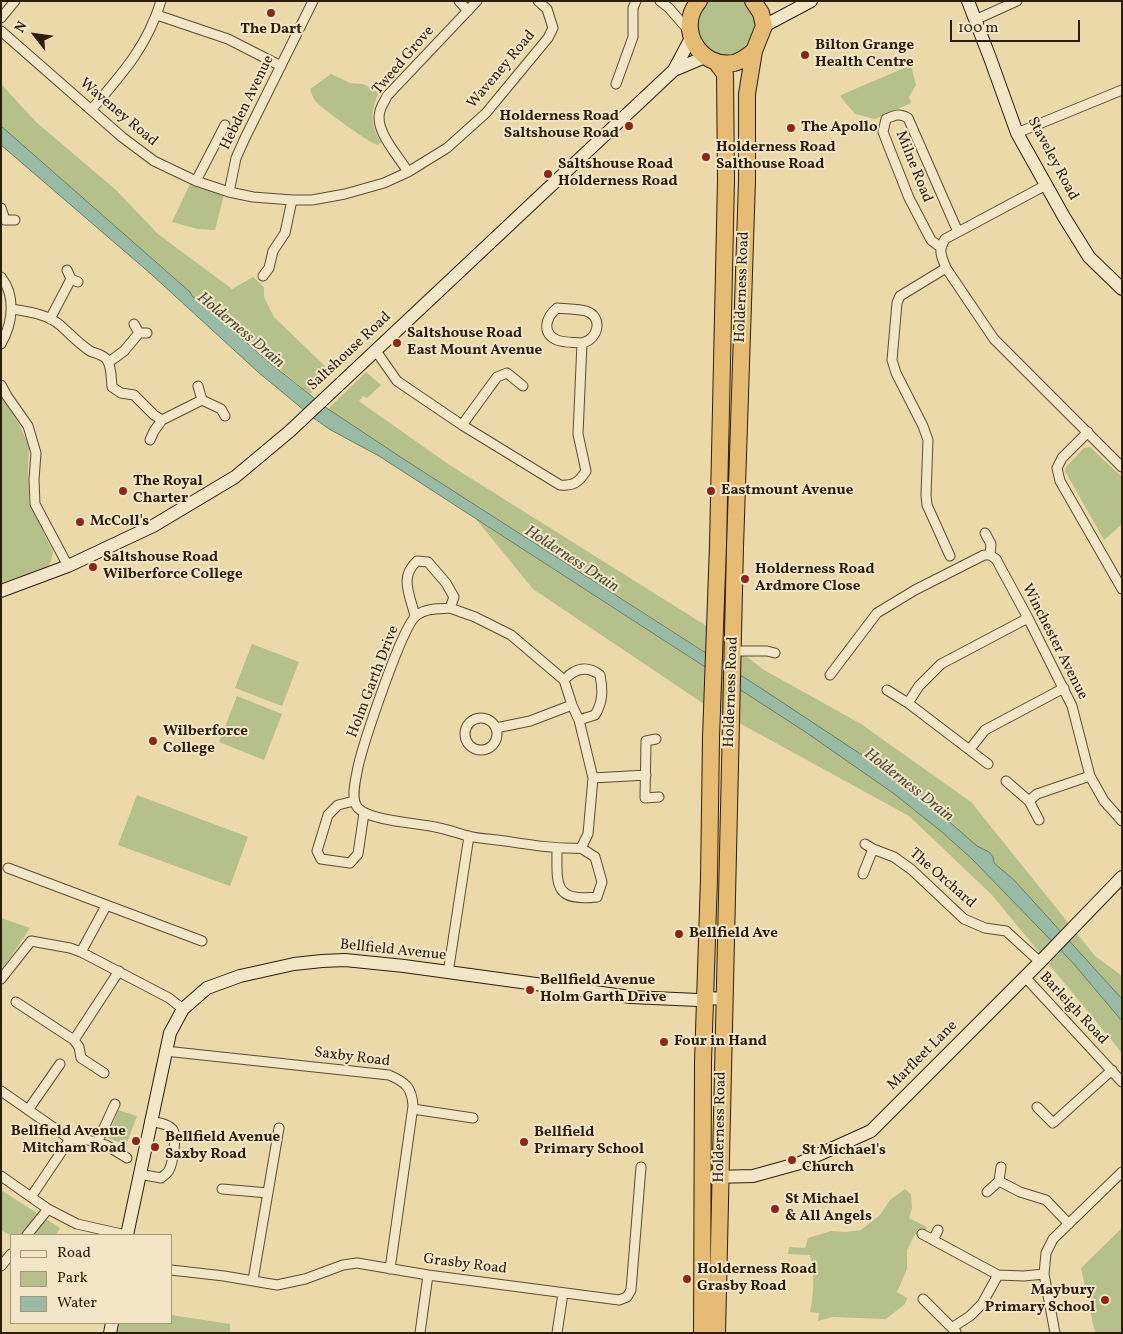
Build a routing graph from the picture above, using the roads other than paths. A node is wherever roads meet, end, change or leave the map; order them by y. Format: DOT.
graph roads {
  1 [pos="15,1"];
  2 [pos="161,1"];
  3 [pos="313,1"];
  4 [pos="459,1"];
  5 [pos="477,1"];
  6 [pos="538,1"];
  7 [pos="636,1"];
  8 [pos="660,1"];
  9 [pos="811,1"];
  10 [pos="968,1"];
  11 [pos="1017,1"];
  12 [pos="756,2"];
  13 [pos="696,6"];
  14 [pos="669,8"];
  15 [pos="468,11"];
  16 [pos="157,15"];
  17 [pos="1,18"];
  18 [pos="975,20"];
  19 [pos="764,26"];
  20 [pos="1,31"];
  21 [pos="690,34"];
  22 [pos="754,52"];
  23 [pos="711,60"];
  24 [pos="281,66"];
  25 [pos="674,70"];
  26 [pos="620,79"];
  27 [pos="1122,90"];
  28 [pos="91,110"];
  29 [pos="225,125"];
  30 [pos="1017,133"];
  31 [pos="408,172"];
  32 [pos="196,181"];
  33 [pos="1046,185"];
  34 [pos="229,192"];
  35 [pos="292,200"];
  36 [pos="1,208"];
  37 [pos="7,221"];
  38 [pos="958,232"];
  39 [pos="940,247"];
  40 [pos="946,268"];
  41 [pos="1,276"];
  42 [pos="263,276"];
  43 [pos="72,277"];
  44 [pos="1122,289"];
  45 [pos="12,309"];
  46 [pos="50,319"];
  47 [pos="134,324"];
  48 [pos="582,343"];
  49 [pos="1,344"];
  50 [pos="376,351"];
  51 [pos="109,362"];
  52 [pos="1,385"];
  53 [pos="198,386"];
  54 [pos="523,386"];
  55 [pos="202,400"];
  56 [pos="225,416"];
  57 [pos="162,420"];
  58 [pos="462,424"];
  59 [pos="1088,432"];
  60 [pos="150,440"];
  61 [pos="1122,467"];
  62 [pos="986,533"];
  63 [pos="990,554"];
  64 [pos="950,556"];
  65 [pos="68,566"];
  66 [pos="1122,589"];
  67 [pos="1,591"];
  68 [pos="450,608"];
  69 [pos="416,616"];
  70 [pos="1028,618"];
  71 [pos="775,653"];
  72 [pos="733,656"];
  73 [pos="830,675"];
  74 [pos="564,680"];
  75 [pos="1064,688"];
  76 [pos="887,690"];
  77 [pos="908,703"];
  78 [pos="572,705"];
  79 [pos="579,720"];
  80 [pos="496,728"];
  81 [pos="656,738"];
  82 [pos="970,749"];
  83 [pos="988,764"];
  84 [pos="646,775"];
  85 [pos="1090,776"];
  86 [pos="592,778"];
  87 [pos="1006,781"];
  88 [pos="659,797"];
  89 [pos="354,801"];
  90 [pos="1029,801"];
  91 [pos="364,813"];
  92 [pos="1039,820"];
  93 [pos="1122,821"];
  94 [pos="469,836"];
  95 [pos="581,848"];
  96 [pos="557,849"];
  97 [pos="8,868"];
  98 [pos="863,874"];
  99 [pos="1122,877"];
  100 [pos="106,906"];
  101 [pos="202,941"];
  102 [pos="81,952"];
  103 [pos="1044,958"];
  104 [pos="119,971"];
  105 [pos="448,973"];
  106 [pos="1025,977"];
  107 [pos="1,979"];
  108 [pos="704,999"];
  109 [pos="724,999"];
  110 [pos="16,1002"];
  111 [pos="184,1008"];
  112 [pos="74,1040"];
  113 [pos="165,1051"];
  114 [pos="60,1064"];
  115 [pos="1112,1070"];
  116 [pos="104,1073"];
  117 [pos="1122,1082"];
  118 [pos="1,1091"];
  119 [pos="114,1104"];
  120 [pos="1037,1107"];
  121 [pos="413,1108"];
  122 [pos="28,1110"];
  123 [pos="152,1115"];
  124 [pos="473,1118"];
  125 [pos="279,1128"];
  126 [pos="70,1139"];
  127 [pos="97,1143"];
  128 [pos="127,1158"];
  129 [pos="642,1167"];
  130 [pos="1001,1167"];
  131 [pos="1122,1172"];
  132 [pos="140,1174"];
  133 [pos="1,1176"];
  134 [pos="720,1176"];
  135 [pos="703,1177"];
  136 [pos="999,1181"];
  137 [pos="222,1189"];
  138 [pos="987,1192"];
  139 [pos="268,1193"];
  140 [pos="31,1196"];
  141 [pos="48,1209"];
  142 [pos="1069,1224"];
  143 [pos="938,1230"];
  144 [pos="28,1234"];
  145 [pos="122,1234"];
  146 [pos="126,1234"];
  147 [pos="922,1234"];
  148 [pos="933,1240"];
  149 [pos="10,1255"];
  150 [pos="1,1266"];
  151 [pos="390,1269"];
  152 [pos="172,1270"];
  153 [pos="428,1274"];
  154 [pos="1044,1274"];
  155 [pos="998,1275"];
  156 [pos="253,1280"];
  157 [pos="563,1293"];
  158 [pos="923,1299"];
  159 [pos="955,1330"];
  160 [pos="420,1333"];
  161 [pos="557,1333"];
  162 [pos="702,1333"];
  163 [pos="717,1333"];
  164 [pos="1055,1333"];
  1 -- 17 [label="street"];
  2 -- 16 [label="street"];
  3 -- 24 [label="street, Hebden Avenue"];
  4 -- 15 [label="street"];
  5 -- 15 [label="street, Tweed Grove"];
  6 -- 31 [label="street, Waveney Road"];
  7 -- 26 [label="street"];
  8 -- 14 [label="street"];
  9 -- 19 [label="street"];
  10 -- 18 [label="street, Staveley Road"];
  11 -- 18 [label="street"];
  12 -- 19 [label="highway"];
  13 -- 14 [label="street"];
  13 -- 21 [label="highway"];
  14 -- 21 [label="street"];
  15 -- 31 [label="street, Tweed Grove"];
  16 -- 24 [label="street"];
  16 -- 28 [label="street"];
  18 -- 30 [label="street, Staveley Road"];
  19 -- 22 [label="highway, Holderness Road"];
  20 -- 28 [label="street, Waveney Road"];
  21 -- 23 [label="highway, Holderness Road"];
  21 -- 25 [label="street, Saltshouse Road"];
  22 -- 23 [label="highway"];
  22 -- 72 [label="highway, Holderness Road"];
  23 -- 25 [label="street, Saltshouse Road"];
  23 -- 108 [label="highway, Holderness Road"];
  24 -- 34 [label="street, Hebden Avenue"];
  25 -- 50 [label="street, Saltshouse Road"];
  27 -- 30 [label="street"];
  28 -- 32 [label="street, Waveney Road"];
  29 -- 32 [label="street"];
  30 -- 33 [label="street, Staveley Road"];
  31 -- 35 [label="street, Waveney Road"];
  32 -- 34 [label="street, Waveney Road"];
  33 -- 38 [label="street"];
  33 -- 44 [label="street, Staveley Road"];
  34 -- 35 [label="street, Waveney Road"];
  35 -- 42 [label="street"];
  36 -- 37 [label="street"];
  38 -- 39 [label="street"];
  38 -- 39 [label="street, Milne Road"];
  39 -- 40 [label="street, Milne Road"];
  40 -- 59 [label="street, Milne Road"];
  40 -- 64 [label="street"];
  41 -- 45 [label="street"];
  43 -- 46 [label="street"];
  45 -- 46 [label="street"];
  45 -- 49 [label="street"];
  46 -- 51 [label="street"];
  47 -- 51 [label="street"];
  48 -- 48 [label="street"];
  48 -- 58 [label="street"];
  50 -- 58 [label="street"];
  50 -- 65 [label="street, Saltshouse Road"];
  51 -- 57 [label="street"];
  52 -- 65 [label="street"];
  53 -- 55 [label="street"];
  54 -- 58 [label="street"];
  55 -- 56 [label="street"];
  55 -- 57 [label="street"];
  57 -- 60 [label="street"];
  59 -- 61 [label="street, Milne Road"];
  59 -- 66 [label="street"];
  62 -- 63 [label="street, Winchester Avenue"];
  63 -- 70 [label="street, Winchester Avenue"];
  63 -- 73 [label="street"];
  65 -- 67 [label="street, Saltshouse Road"];
  68 -- 69 [label="street, Holm Garth Drive"];
  68 -- 69 [label="street"];
  68 -- 74 [label="street, Holm Garth Drive"];
  69 -- 89 [label="street, Holm Garth Drive"];
  70 -- 75 [label="street, Winchester Avenue"];
  70 -- 77 [label="street"];
  71 -- 72 [label="street"];
  72 -- 109 [label="highway, Holderness Road"];
  74 -- 78 [label="street"];
  74 -- 79 [label="street"];
  75 -- 82 [label="street"];
  75 -- 85 [label="street, Winchester Avenue"];
  76 -- 77 [label="street"];
  77 -- 82 [label="street"];
  78 -- 79 [label="street"];
  78 -- 80 [label="street"];
  79 -- 86 [label="street"];
  81 -- 84 [label="street"];
  82 -- 83 [label="street"];
  84 -- 86 [label="street"];
  84 -- 88 [label="street"];
  85 -- 90 [label="street"];
  85 -- 93 [label="street, Winchester Avenue"];
  86 -- 95 [label="street"];
  87 -- 90 [label="street"];
  89 -- 91 [label="street"];
  89 -- 91 [label="street"];
  90 -- 92 [label="street"];
  91 -- 94 [label="street"];
  94 -- 96 [label="street"];
  94 -- 105 [label="street"];
  95 -- 96 [label="street"];
  95 -- 96 [label="street"];
  97 -- 100 [label="street"];
  98 -- 103 [label="street, The Orchard"];
  99 -- 103 [label="street, Marfleet Lane"];
  100 -- 101 [label="street"];
  100 -- 102 [label="street"];
  102 -- 104 [label="street"];
  102 -- 107 [label="street"];
  103 -- 106 [label="street, Marfleet Lane"];
  104 -- 111 [label="street"];
  104 -- 112 [label="street"];
  105 -- 108 [label="street, Bellfield Avenue"];
  105 -- 111 [label="street, Bellfield Avenue"];
  106 -- 115 [label="street, Barleigh Road"];
  106 -- 134 [label="street, Marfleet Lane"];
  108 -- 109 [label="street, Bellfield Avenue"];
  108 -- 135 [label="highway, Holderness Road"];
  109 -- 134 [label="highway, Holderness Road"];
  110 -- 112 [label="street"];
  111 -- 113 [label="street, Bellfield Avenue"];
  112 -- 116 [label="street"];
  113 -- 121 [label="street, Saxby Road"];
  113 -- 123 [label="street, Bellfield Avenue"];
  114 -- 122 [label="street"];
  115 -- 117 [label="street, Barleigh Road"];
  115 -- 120 [label="street"];
  118 -- 122 [label="street"];
  119 -- 127 [label="street"];
  121 -- 124 [label="street"];
  121 -- 151 [label="street, Saxby Road"];
  122 -- 126 [label="street"];
  123 -- 132 [label="street, Bellfield Avenue"];
  123 -- 132 [label="street"];
  125 -- 139 [label="street"];
  126 -- 127 [label="street"];
  126 -- 140 [label="street"];
  127 -- 128 [label="street"];
  129 -- 157 [label="street, Grasby Road"];
  130 -- 136 [label="street"];
  131 -- 142 [label="street"];
  132 -- 146 [label="street, Bellfield Avenue"];
  133 -- 140 [label="street"];
  134 -- 135 [label="street, Marfleet Lane"];
  134 -- 163 [label="highway, Holderness Road"];
  135 -- 162 [label="highway, Holderness Road"];
  136 -- 138 [label="street"];
  136 -- 142 [label="street"];
  137 -- 139 [label="street"];
  139 -- 156 [label="street"];
  140 -- 141 [label="street"];
  141 -- 144 [label="street"];
  141 -- 145 [label="street"];
  142 -- 154 [label="street"];
  143 -- 148 [label="street"];
  147 -- 148 [label="street"];
  148 -- 155 [label="street"];
  149 -- 150 [label="street"];
  151 -- 153 [label="street, Grasby Road"];
  151 -- 156 [label="street, Grasby Road"];
  152 -- 156 [label="street, Grasby Road"];
  153 -- 157 [label="street, Grasby Road"];
  153 -- 160 [label="street"];
  154 -- 155 [label="street"];
  154 -- 164 [label="street"];
  155 -- 159 [label="street"];
  157 -- 161 [label="street"];
  158 -- 159 [label="street"];
}
